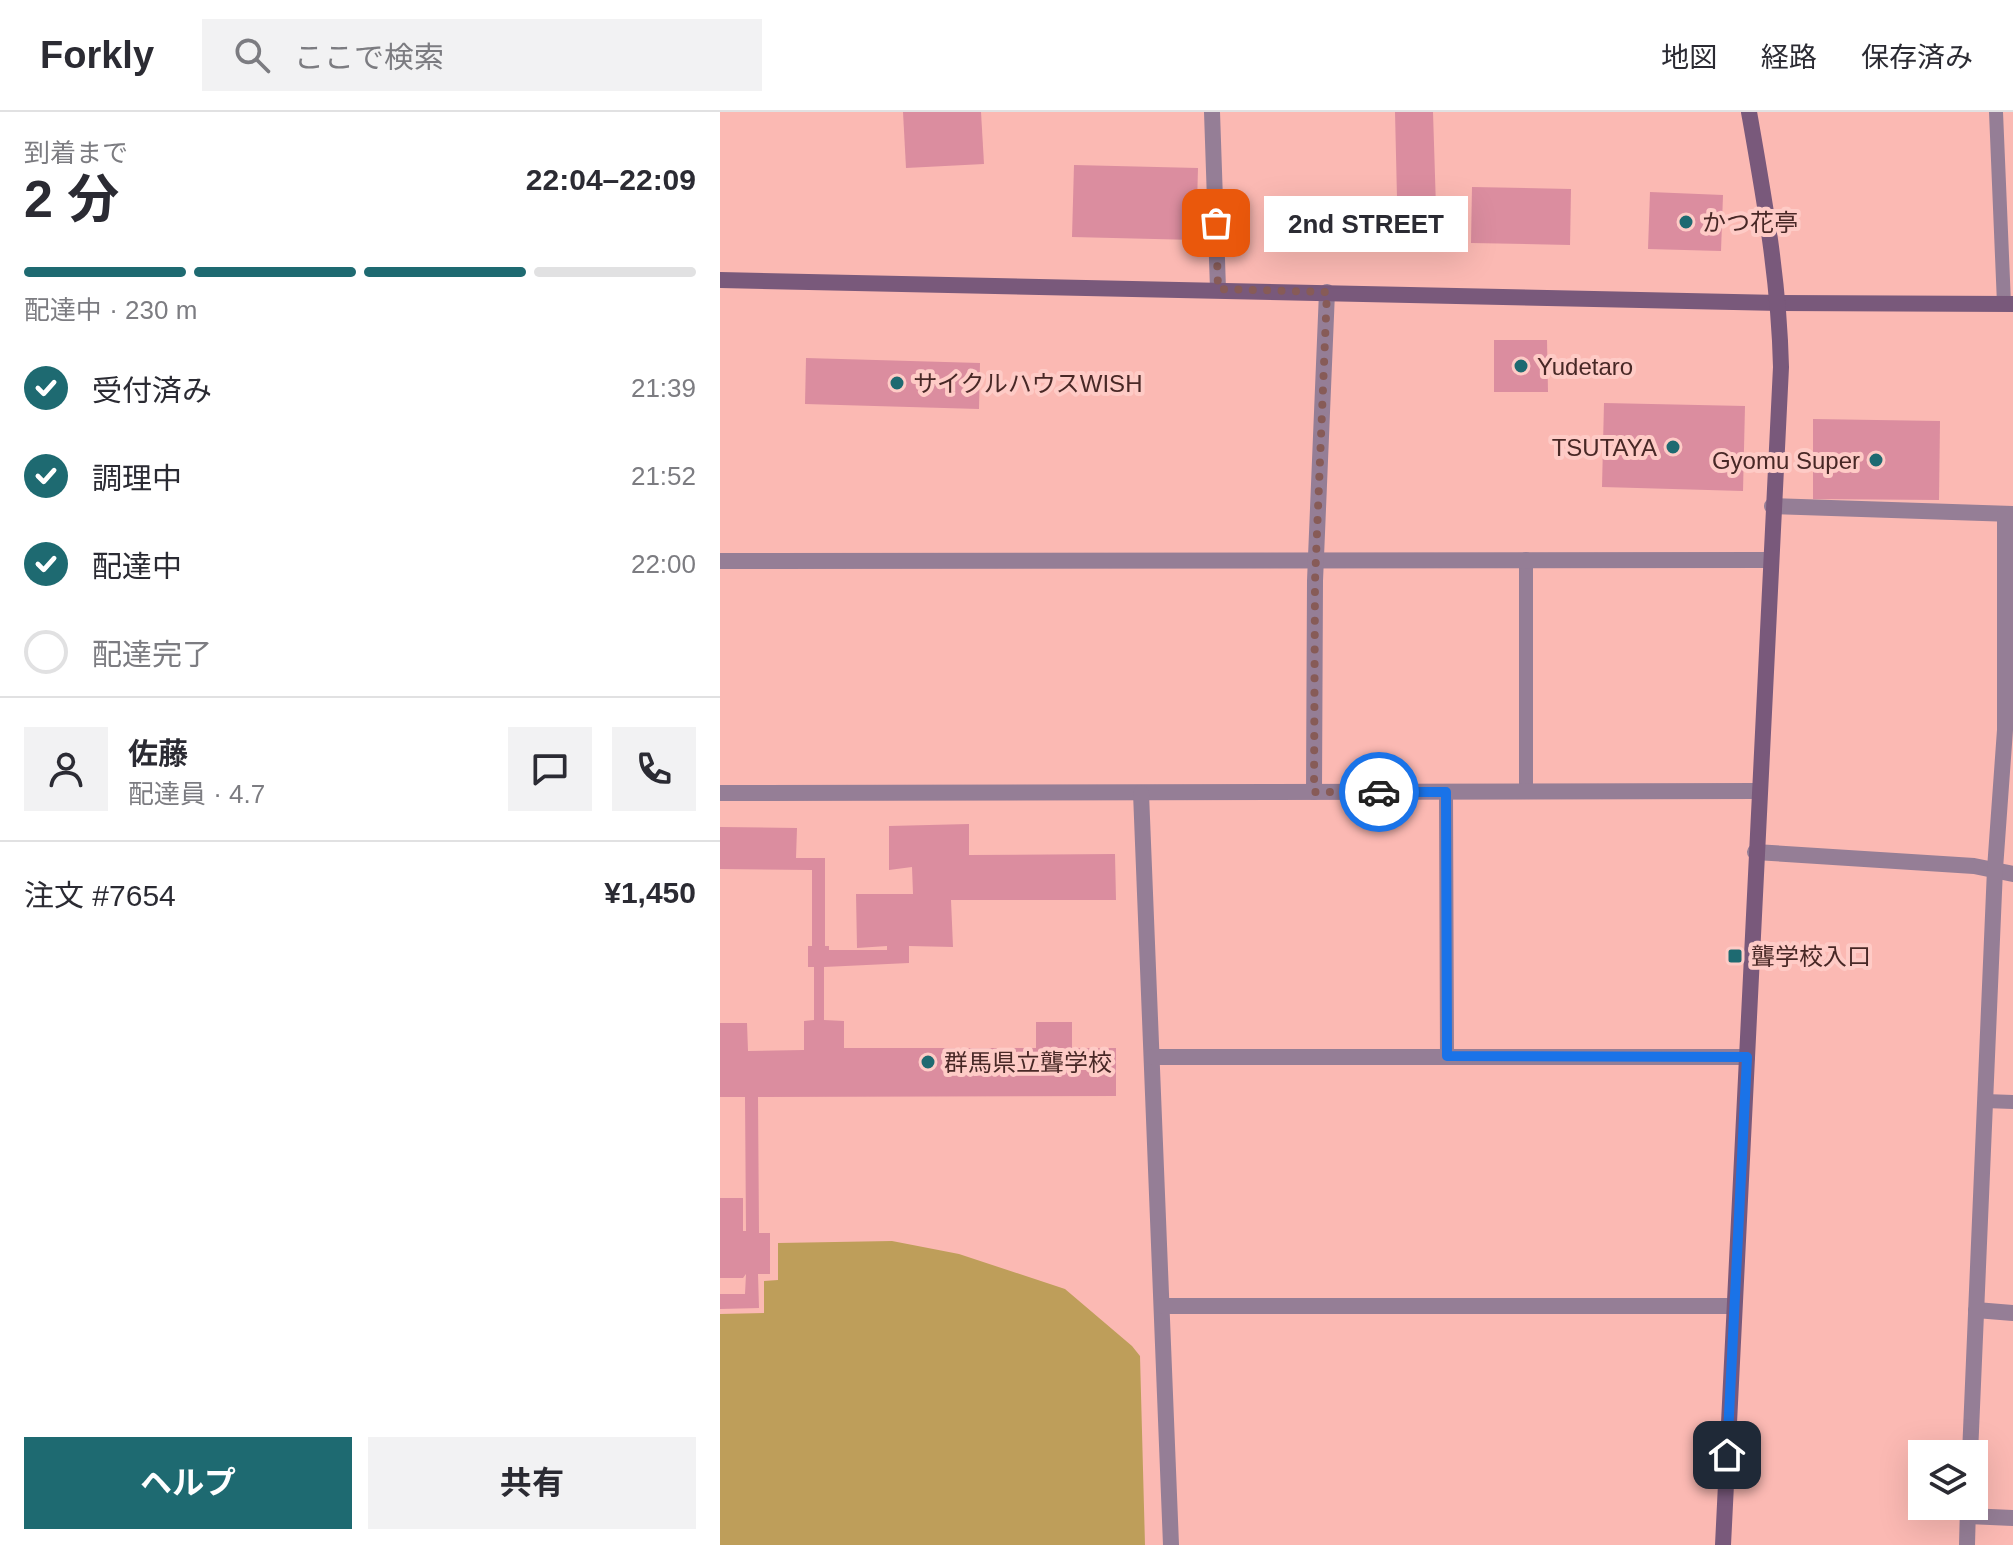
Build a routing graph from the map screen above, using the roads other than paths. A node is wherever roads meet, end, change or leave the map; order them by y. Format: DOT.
graph roads {
  1 [pos="1212,112"];
  2 [pos="1749,112"];
  3 [pos="1996,112"];
  4 [pos="720,280"];
  5 [pos="1218,289"];
  6 [pos="1327,292"];
  7 [pos="1780,303"];
  8 [pos="2008,304"];
  9 [pos="1772,506"];
  10 [pos="2009,514"];
  11 [pos="1526,559"];
  12 [pos="1317,560"];
  13 [pos="1769,560"];
  14 [pos="720,561"];
  15 [pos="2009,730"];
  16 [pos="1758,791"];
  17 [pos="1314,792"];
  18 [pos="1446,792"];
  19 [pos="1526,792"];
  20 [pos="720,793"];
  21 [pos="1141,793"];
  22 [pos="1755,852"];
  23 [pos="1995,869"];
  24 [pos="2013,874"];
  25 [pos="1447,1056"];
  26 [pos="1152,1057"];
  27 [pos="1747,1057"];
  28 [pos="1985,1101"];
  29 [pos="2013,1102"];
  30 [pos="1162,1306"];
  31 [pos="1734,1306"];
  32 [pos="1976,1310"];
  33 [pos="2013,1313"];
  34 [pos="1971,1440"];
  35 [pos="1988,1514"];
  36 [pos="2013,1518"];
  37 [pos="1968,1520"];
  38 [pos="1171,1545"];
  39 [pos="1723,1545"];
  40 [pos="1967,1545"];
  1 -- 5 [label="street"];
  2 -- 7 [label="street"];
  3 -- 8 [label="lane"];
  4 -- 5 [label="street"];
  5 -- 6 [label="street"];
  6 -- 7 [label="street"];
  6 -- 12 [label="street"];
  7 -- 8 [label="street"];
  7 -- 9 [label="street"];
  9 -- 10 [label="street"];
  9 -- 13 [label="street"];
  10 -- 15 [label="street"];
  11 -- 12 [label="street"];
  11 -- 13 [label="street"];
  11 -- 19 [label="lane"];
  12 -- 14 [label="street"];
  12 -- 17 [label="street"];
  13 -- 16 [label="street"];
  15 -- 23 [label="street"];
  16 -- 19 [label="street"];
  16 -- 22 [label="street"];
  17 -- 18 [label="street"];
  17 -- 21 [label="street"];
  18 -- 19 [label="street"];
  18 -- 25 [label="lane"];
  20 -- 21 [label="street"];
  21 -- 26 [label="street"];
  22 -- 23 [label="street"];
  22 -- 27 [label="street"];
  23 -- 24 [label="street"];
  23 -- 28 [label="street"];
  25 -- 26 [label="street"];
  25 -- 27 [label="street"];
  26 -- 30 [label="street"];
  27 -- 31 [label="street"];
  28 -- 29 [label="lane"];
  28 -- 32 [label="street"];
  30 -- 31 [label="street"];
  30 -- 38 [label="street"];
  31 -- 39 [label="street"];
  32 -- 33 [label="street"];
  32 -- 34 [label="street"];
  35 -- 36 [label="street"];
  37 -- 40 [label="street"];
}
